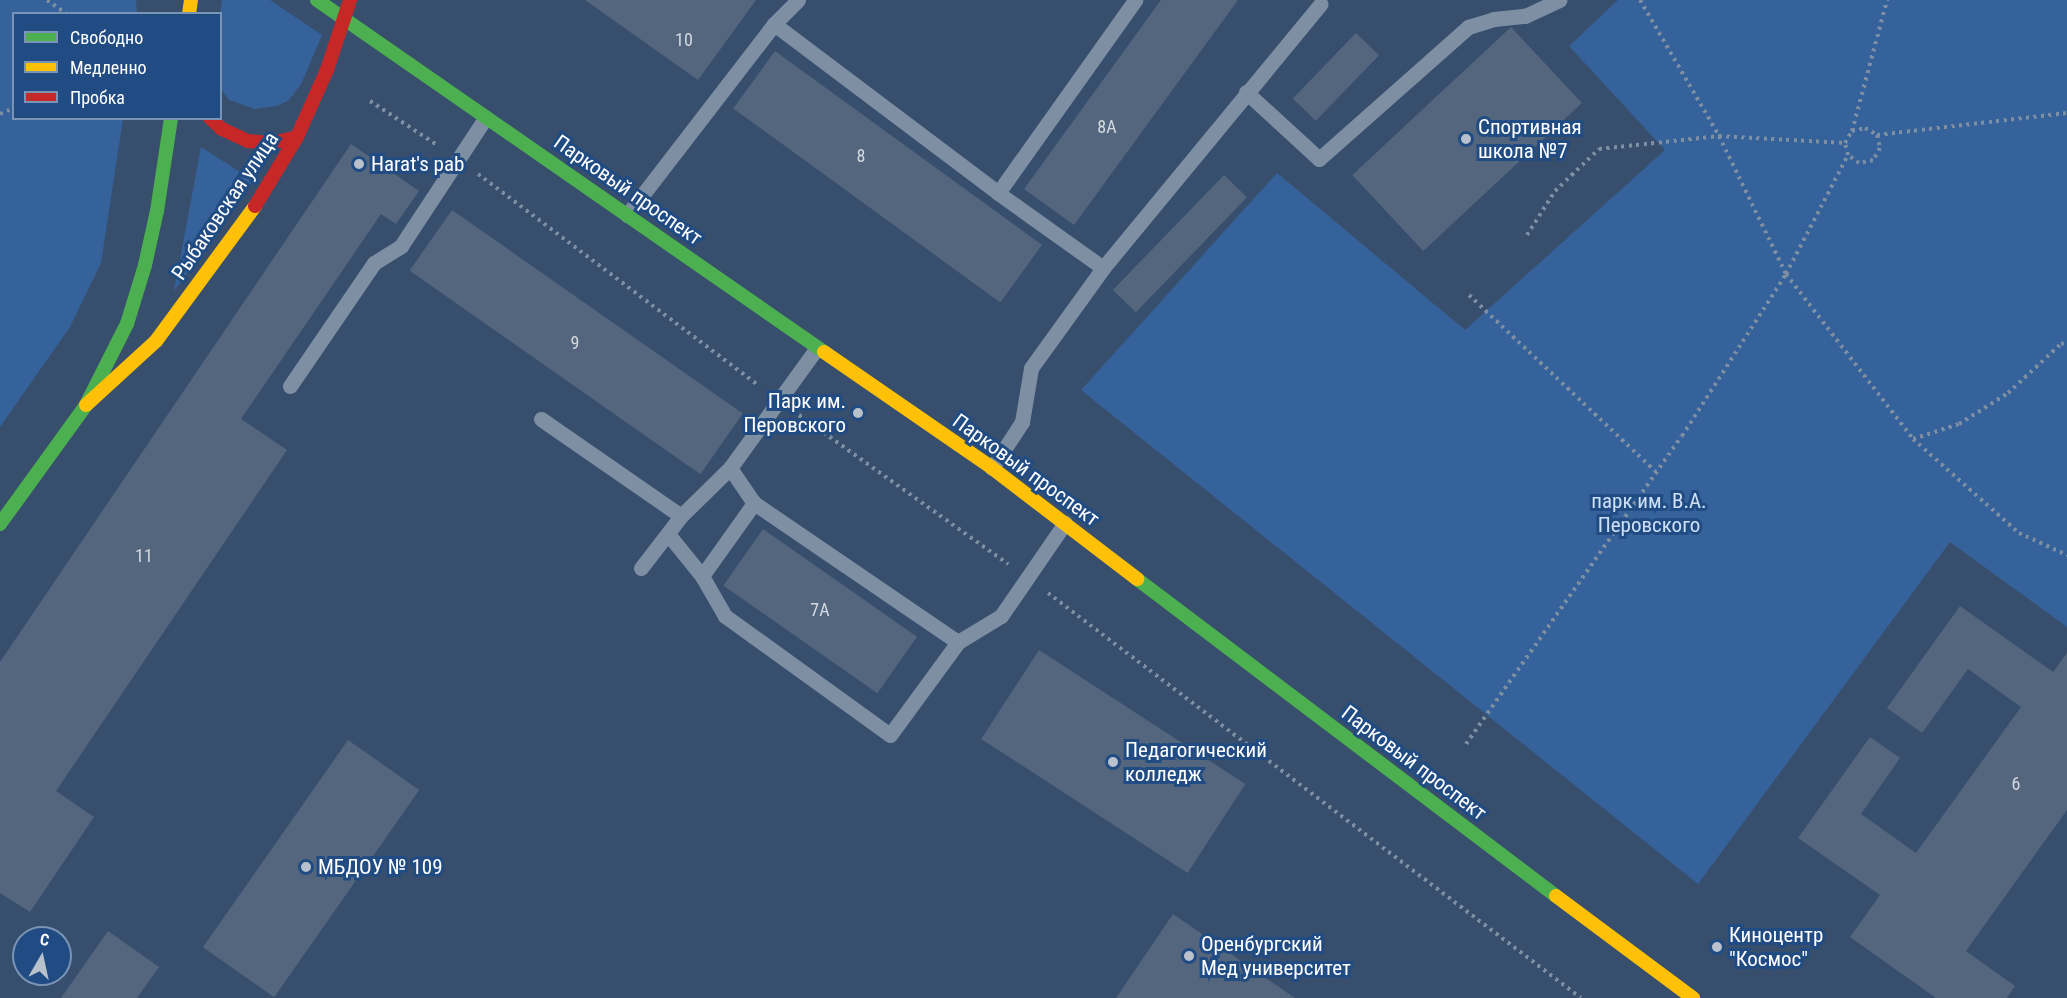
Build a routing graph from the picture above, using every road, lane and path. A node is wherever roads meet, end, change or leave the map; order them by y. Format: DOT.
graph roads {
  1 [pos="47,0"];
  2 [pos="317,0"];
  3 [pos="350,0"];
  4 [pos="798,0"];
  5 [pos="1135,0"];
  6 [pos="1560,0"];
  7 [pos="1640,0"];
  8 [pos="1887,0"];
  9 [pos="1321,4"];
  10 [pos="64,12"];
  11 [pos="345,19"];
  12 [pos="774,24"];
  13 [pos="1246,92"];
  14 [pos="370,101"];
  15 [pos="2067,113"];
  16 [pos="486,117"];
  17 [pos="171,120"];
  18 [pos="212,120"];
  19 [pos="1852,131"];
  20 [pos="1877,135"];
  21 [pos="1719,136"];
  22 [pos="297,137"];
  23 [pos="1845,142"];
  24 [pos="1848,156"];
  25 [pos="458,159"];
  26 [pos="998,193"];
  27 [pos="627,215"];
  28 [pos="1527,235"];
  29 [pos="1103,268"];
  30 [pos="1786,274"];
  31 [pos="1469,295"];
  32 [pos="2067,342"];
  33 [pos="817,348"];
  34 [pos="290,386"];
  35 [pos="780,402"];
  36 [pos="86,405"];
  37 [pos="541,419"];
  38 [pos="1912,439"];
  39 [pos="730,468"];
  40 [pos="992,468"];
  41 [pos="1656,472"];
  42 [pos="754,503"];
  43 [pos="681,516"];
  44 [pos="1065,523"];
  45 [pos="0,524"];
  46 [pos="668,534"];
  47 [pos="2067,555"];
  48 [pos="641,568"];
  49 [pos="702,576"];
  50 [pos="1029,578"];
  51 [pos="958,642"];
  52 [pos="1466,744"];
  53 [pos="1581,998"];
  54 [pos="1693,998"];
  1 -- 10 [label="path"];
  2 -- 11 [label="main road, Парковый проспект"];
  3 -- 11 [label="main road, Рыбаковская улица"];
  4 -- 12 [label="lane"];
  5 -- 26 [label="lane"];
  6 -- 13 [label="lane"];
  7 -- 21 [label="path"];
  8 -- 19 [label="path"];
  9 -- 13 [label="lane"];
  11 -- 16 [label="main road, Парковый проспект"];
  11 -- 22 [label="main road, Рыбаковская улица"];
  12 -- 26 [label="lane"];
  12 -- 27 [label="lane"];
  13 -- 29 [label="lane"];
  14 -- 25 [label="path"];
  15 -- 20 [label="path"];
  16 -- 25 [label="lane"];
  16 -- 27 [label="main road, Парковый проспект"];
  17 -- 36 [label="main road, Рыбаковская улица"];
  18 -- 22 [label="main road"];
  19 -- 20 [label="path"];
  19 -- 23 [label="path"];
  20 -- 24 [label="path"];
  21 -- 23 [label="path"];
  21 -- 28 [label="path"];
  21 -- 30 [label="path"];
  22 -- 36 [label="main road, Рыбаковская улица"];
  23 -- 24 [label="path"];
  24 -- 30 [label="path"];
  25 -- 34 [label="lane"];
  25 -- 35 [label="path"];
  26 -- 29 [label="lane"];
  27 -- 33 [label="main road, Парковый проспект"];
  29 -- 40 [label="lane"];
  30 -- 38 [label="path"];
  30 -- 41 [label="path"];
  31 -- 41 [label="path"];
  32 -- 38 [label="path"];
  33 -- 35 [label="lane"];
  33 -- 40 [label="main road, Парковый проспект"];
  35 -- 39 [label="lane"];
  35 -- 50 [label="path"];
  36 -- 45 [label="main road, Рыбаковская улица"];
  37 -- 43 [label="lane"];
  38 -- 47 [label="path"];
  39 -- 42 [label="lane"];
  39 -- 43 [label="lane"];
  40 -- 44 [label="main road, Парковый проспект"];
  41 -- 52 [label="path"];
  42 -- 49 [label="lane"];
  42 -- 51 [label="lane"];
  43 -- 46 [label="lane"];
  44 -- 50 [label="lane"];
  44 -- 54 [label="main road, Парковый проспект"];
  46 -- 48 [label="lane"];
  46 -- 49 [label="lane"];
  49 -- 51 [label="lane"];
  50 -- 51 [label="lane"];
  50 -- 53 [label="path"];
}
